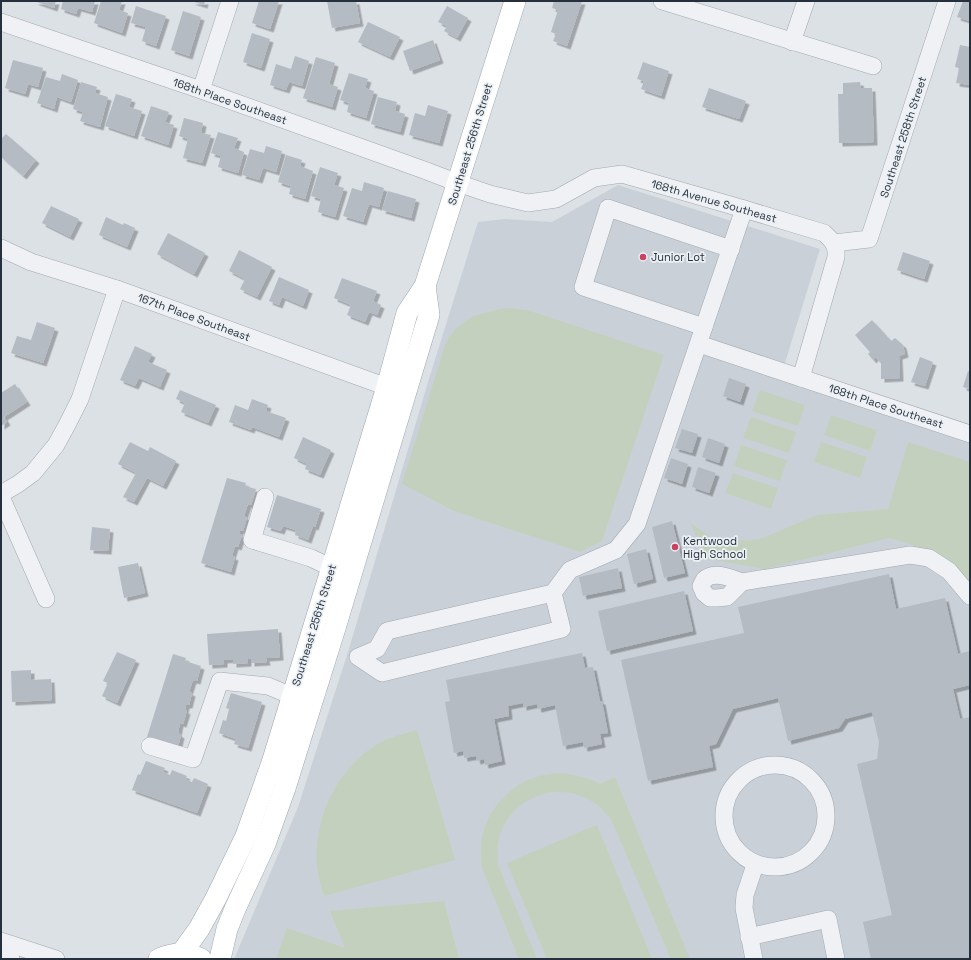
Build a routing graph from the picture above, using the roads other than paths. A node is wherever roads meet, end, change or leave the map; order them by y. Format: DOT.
graph roads {
  1 [pos="230,1"];
  2 [pos="516,1"];
  3 [pos="662,1"];
  4 [pos="806,1"];
  5 [pos="947,1"];
  6 [pos="690,5"];
  7 [pos="2,28"];
  8 [pos="792,42"];
  9 [pos="873,66"];
  10 [pos="201,90"];
  11 [pos="458,183"];
  12 [pos="744,209"];
  13 [pos="834,243"];
  14 [pos="1,248"];
  15 [pos="731,248"];
  16 [pos="425,286"];
  17 [pos="116,289"];
  18 [pos="704,327"];
  19 [pos="699,344"];
  20 [pos="801,378"];
  21 [pos="387,386"];
  22 [pos="970,434"];
  23 [pos="1,496"];
  24 [pos="264,497"];
  25 [pos="332,568"];
  26 [pos="742,582"];
  27 [pos="553,593"];
  28 [pos="970,596"];
  29 [pos="344,597"];
  30 [pos="46,599"];
  31 [pos="292,696"];
  32 [pos="305,723"];
  33 [pos="150,746"];
  34 [pos="755,865"];
  35 [pos="749,937"];
  36 [pos="1,941"];
  37 [pos="181,954"];
  38 [pos="1,956"];
  39 [pos="11,959"];
  40 [pos="56,959"];
  41 [pos="159,959"];
  42 [pos="201,959"];
  43 [pos="220,959"];
  44 [pos="754,959"];
  45 [pos="836,959"];
  1 -- 10 [label="street"];
  2 -- 11 [label="main road, Southeast 256th Street"];
  3 -- 6 [label="street"];
  4 -- 8 [label="street"];
  5 -- 13 [label="street, Southeast 258th Street"];
  6 -- 8 [label="street"];
  7 -- 10 [label="street, 168th Place Southeast"];
  8 -- 9 [label="street"];
  10 -- 11 [label="street, 168th Place Southeast"];
  11 -- 12 [label="street, 168th Avenue Southeast"];
  11 -- 16 [label="main road, Southeast 256th Street"];
  12 -- 13 [label="street, 168th Avenue Southeast"];
  12 -- 15 [label="street"];
  13 -- 20 [label="street"];
  14 -- 17 [label="street, 167th Place Southeast"];
  15 -- 18 [label="street"];
  15 -- 18 [label="street"];
  16 -- 21 [label="main road, Southeast 256th Street"];
  16 -- 29 [label="main road, Southeast 256th Street"];
  17 -- 21 [label="street, 167th Place Southeast"];
  17 -- 23 [label="street"];
  18 -- 19 [label="street"];
  19 -- 20 [label="street, 168th Place Southeast"];
  19 -- 27 [label="street"];
  20 -- 22 [label="street, 168th Place Southeast"];
  21 -- 25 [label="main road, Southeast 256th Street"];
  23 -- 30 [label="street"];
  24 -- 25 [label="street"];
  25 -- 29 [label="street"];
  25 -- 31 [label="main road, Southeast 256th Street"];
  26 -- 28 [label="street"];
  27 -- 27 [label="street"];
  29 -- 32 [label="main road, Southeast 256th Street"];
  31 -- 32 [label="main road"];
  31 -- 33 [label="street"];
  31 -- 37 [label="main road, Southeast 256th Street"];
  32 -- 43 [label="main road, Southeast 256th Street"];
  34 -- 34 [label="street"];
  34 -- 35 [label="street"];
  35 -- 44 [label="street"];
  35 -- 45 [label="street"];
  36 -- 40 [label="street"];
  37 -- 41 [label="main road"];
  37 -- 42 [label="main road"];
  38 -- 39 [label="street"];
}
